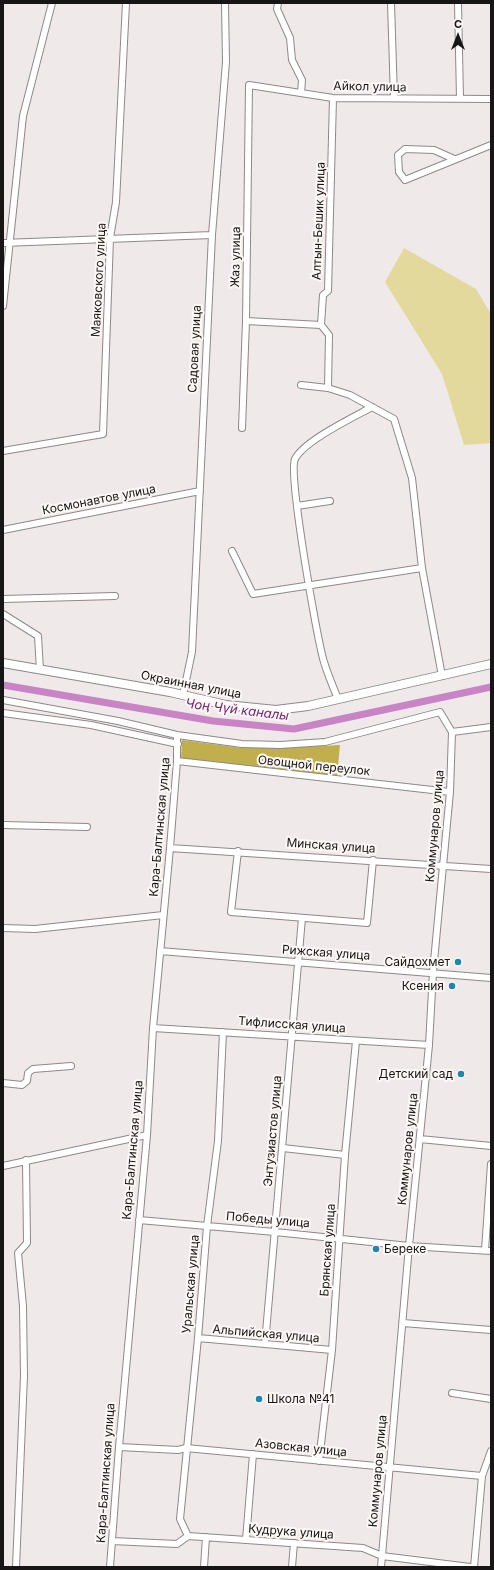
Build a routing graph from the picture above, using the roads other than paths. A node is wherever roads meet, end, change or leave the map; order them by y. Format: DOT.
graph roads {
  1 [pos="52,3"];
  2 [pos="126,3"];
  3 [pos="225,3"];
  4 [pos="278,3"];
  5 [pos="391,3"];
  6 [pos="458,3"];
  7 [pos="249,85"];
  8 [pos="301,93"];
  9 [pos="333,98"];
  10 [pos="394,98"];
  11 [pos="460,99"];
  12 [pos="491,99"];
  13 [pos="491,145"];
  14 [pos="454,159"];
  15 [pos="212,234"];
  16 [pos="110,238"];
  17 [pos="3,243"];
  18 [pos="11,243"];
  19 [pos="3,306"];
  20 [pos="246,321"];
  21 [pos="321,325"];
  22 [pos="301,385"];
  23 [pos="328,388"];
  24 [pos="372,407"];
  25 [pos="242,428"];
  26 [pos="3,451"];
  27 [pos="200,491"];
  28 [pos="330,501"];
  29 [pos="297,506"];
  30 [pos="3,530"];
  31 [pos="232,551"];
  32 [pos="422,568"];
  33 [pos="309,585"];
  34 [pos="115,596"];
  35 [pos="3,599"];
  36 [pos="3,614"];
  37 [pos="3,664"];
  38 [pos="491,664"];
  39 [pos="40,670"];
  40 [pos="442,676"];
  41 [pos="183,695"];
  42 [pos="338,699"];
  43 [pos="3,700"];
  44 [pos="3,713"];
  45 [pos="491,727"];
  46 [pos="452,732"];
  47 [pos="177,736"];
  48 [pos="178,744"];
  49 [pos="177,761"];
  50 [pos="450,792"];
  51 [pos="3,825"];
  52 [pos="87,826"];
  53 [pos="170,848"];
  54 [pos="238,851"];
  55 [pos="373,860"];
  56 [pos="443,865"];
  57 [pos="491,869"];
  58 [pos="163,915"];
  59 [pos="302,918"];
  60 [pos="3,928"];
  61 [pos="160,951"];
  62 [pos="298,963"];
  63 [pos="433,972"];
  64 [pos="491,978"];
  65 [pos="153,1028"];
  66 [pos="223,1032"];
  67 [pos="293,1036"];
  68 [pos="356,1041"];
  69 [pos="429,1045"];
  70 [pos="71,1066"];
  71 [pos="3,1083"];
  72 [pos="147,1134"];
  73 [pos="420,1139"];
  74 [pos="491,1146"];
  75 [pos="283,1148"];
  76 [pos="345,1155"];
  77 [pos="26,1160"];
  78 [pos="491,1164"];
  79 [pos="3,1166"];
  80 [pos="138,1220"];
  81 [pos="207,1226"];
  82 [pos="276,1232"];
  83 [pos="340,1238"];
  84 [pos="409,1246"];
  85 [pos="488,1251"];
  86 [pos="403,1323"];
  87 [pos="491,1330"];
  88 [pos="198,1338"];
  89 [pos="266,1344"];
  90 [pos="332,1350"];
  91 [pos="452,1393"];
  92 [pos="491,1399"];
  93 [pos="118,1447"];
  94 [pos="186,1448"];
  95 [pos="491,1451"];
  96 [pos="253,1454"];
  97 [pos="319,1461"];
  98 [pos="389,1468"];
  99 [pos="482,1476"];
  100 [pos="188,1536"];
  101 [pos="206,1537"];
  102 [pos="246,1540"];
  103 [pos="112,1541"];
  104 [pos="294,1543"];
  105 [pos="382,1556"];
  106 [pos="16,1567"];
  107 [pos="110,1567"];
  108 [pos="204,1567"];
  109 [pos="292,1567"];
  110 [pos="382,1567"];
  111 [pos="470,1567"];
  112 [pos="474,1567"];
  1 -- 18 [label="street"];
  2 -- 16 [label="street, Маяковского улица"];
  3 -- 15 [label="street, Садовая улица"];
  4 -- 8 [label="street"];
  5 -- 10 [label="street"];
  6 -- 11 [label="street"];
  7 -- 8 [label="street, Айкол улица"];
  7 -- 20 [label="street, Жаз улица"];
  8 -- 9 [label="street, Айкол улица"];
  9 -- 10 [label="street, Айкол улица"];
  9 -- 21 [label="street, Алтын-Бешик улица"];
  10 -- 11 [label="street, Айкол улица"];
  11 -- 12 [label="street, Айкол улица"];
  13 -- 14 [label="street"];
  14 -- 14 [label="street"];
  15 -- 16 [label="street"];
  15 -- 27 [label="street, Садовая улица"];
  16 -- 18 [label="street"];
  16 -- 26 [label="street, Маяковского улица"];
  17 -- 18 [label="street"];
  18 -- 19 [label="street"];
  20 -- 21 [label="street"];
  20 -- 25 [label="street, Жаз улица"];
  21 -- 23 [label="street, Алтын-Бешик улица"];
  22 -- 23 [label="street"];
  23 -- 24 [label="street"];
  24 -- 29 [label="street"];
  24 -- 32 [label="street"];
  27 -- 30 [label="street, Космонавтов улица"];
  27 -- 41 [label="street, Садовая улица"];
  28 -- 29 [label="street"];
  29 -- 33 [label="street"];
  31 -- 33 [label="street"];
  32 -- 33 [label="street"];
  32 -- 40 [label="street"];
  33 -- 42 [label="street"];
  34 -- 35 [label="street"];
  36 -- 39 [label="street"];
  37 -- 39 [label="street, Окраинная улица"];
  38 -- 40 [label="street, Окраинная улица"];
  39 -- 41 [label="street, Окраинная улица"];
  40 -- 42 [label="street, Окраинная улица"];
  41 -- 42 [label="street, Окраинная улица"];
  43 -- 47 [label="street"];
  44 -- 48 [label="street"];
  45 -- 46 [label="street"];
  46 -- 47 [label="street"];
  46 -- 50 [label="street, Коммунаров улица"];
  47 -- 48 [label="street, Кара-Балтинская улица"];
  48 -- 49 [label="street, Кара-Балтинская улица"];
  49 -- 50 [label="street, Овощной переулок"];
  49 -- 53 [label="street, Кара-Балтинская улица"];
  50 -- 56 [label="street, Коммунаров улица"];
  51 -- 52 [label="street"];
  53 -- 54 [label="street, Минская улица"];
  53 -- 58 [label="street, Кара-Балтинская улица"];
  54 -- 55 [label="street, Минская улица"];
  54 -- 59 [label="street"];
  55 -- 56 [label="street, Минская улица"];
  55 -- 59 [label="street"];
  56 -- 57 [label="street, Минская улица"];
  56 -- 63 [label="street, Коммунаров улица"];
  58 -- 60 [label="street"];
  58 -- 61 [label="street, Кара-Балтинская улица"];
  59 -- 62 [label="street, Энтузиастов улица"];
  61 -- 62 [label="street, Рижская улица"];
  61 -- 65 [label="street, Кара-Балтинская улица"];
  62 -- 63 [label="street, Рижская улица"];
  62 -- 67 [label="street, Энтузиастов улица"];
  63 -- 64 [label="street, Рижская улица"];
  63 -- 69 [label="street, Коммунаров улица"];
  65 -- 66 [label="street, Тифлисская улица"];
  65 -- 72 [label="street, Кара-Балтинская улица"];
  66 -- 67 [label="street, Тифлисская улица"];
  66 -- 81 [label="street, Уральская улица"];
  67 -- 68 [label="street, Тифлисская улица"];
  67 -- 75 [label="street, Энтузиастов улица"];
  68 -- 69 [label="street, Тифлисская улица"];
  68 -- 76 [label="street, Брянская улица"];
  69 -- 73 [label="street, Коммунаров улица"];
  70 -- 71 [label="street"];
  72 -- 77 [label="street"];
  72 -- 80 [label="street, Кара-Балтинская улица"];
  73 -- 74 [label="street"];
  73 -- 84 [label="street, Коммунаров улица"];
  75 -- 76 [label="street"];
  75 -- 82 [label="street, Энтузиастов улица"];
  76 -- 83 [label="street, Брянская улица"];
  77 -- 79 [label="street"];
  77 -- 106 [label="street"];
  78 -- 85 [label="street"];
  80 -- 81 [label="street, Победы улица"];
  80 -- 93 [label="street, Кара-Балтинская улица"];
  81 -- 82 [label="street, Победы улица"];
  81 -- 88 [label="street, Уральская улица"];
  82 -- 83 [label="street, Победы улица"];
  82 -- 89 [label="street, Энтузиастов улица"];
  83 -- 84 [label="street, Победы улица"];
  83 -- 90 [label="street, Брянская улица"];
  84 -- 85 [label="street, Победы улица"];
  84 -- 86 [label="street, Коммунаров улица"];
  86 -- 87 [label="street"];
  86 -- 98 [label="street, Коммунаров улица"];
  88 -- 89 [label="street, Альпийская улица"];
  88 -- 94 [label="street, Уральская улица"];
  89 -- 90 [label="street, Альпийская улица"];
  90 -- 97 [label="street, Брянская улица"];
  91 -- 92 [label="street"];
  93 -- 94 [label="street, Азовская улица"];
  93 -- 103 [label="street, Кара-Балтинская улица"];
  94 -- 96 [label="street, Азовская улица"];
  94 -- 100 [label="street, Уральская улица"];
  95 -- 99 [label="street"];
  96 -- 97 [label="street, Азовская улица"];
  96 -- 102 [label="street"];
  97 -- 98 [label="street, Азовская улица"];
  98 -- 99 [label="street, Азовская улица"];
  98 -- 105 [label="street, Коммунаров улица"];
  99 -- 112 [label="street"];
  100 -- 101 [label="street, Кудрука улица"];
  100 -- 103 [label="street, Кудрука улица"];
  101 -- 102 [label="street, Кудрука улица"];
  101 -- 108 [label="street"];
  102 -- 104 [label="street, Кудрука улица"];
  103 -- 107 [label="street, Кара-Балтинская улица"];
  104 -- 105 [label="street, Кудрука улица"];
  104 -- 109 [label="street"];
  105 -- 110 [label="street, Коммунаров улица"];
  105 -- 111 [label="street, Кудрука улица"];
}
